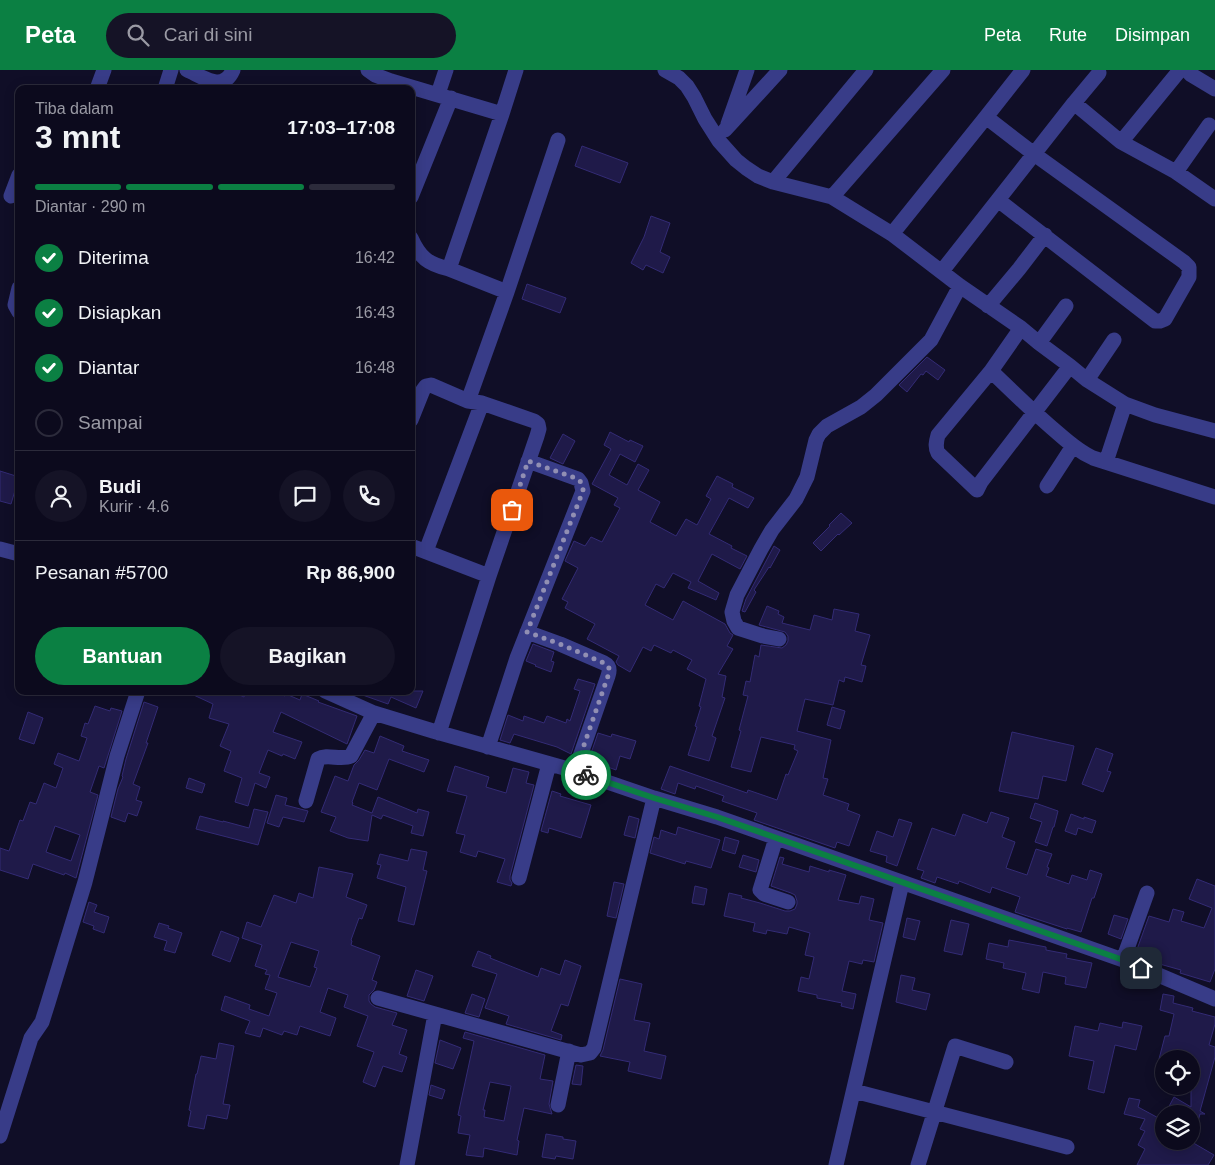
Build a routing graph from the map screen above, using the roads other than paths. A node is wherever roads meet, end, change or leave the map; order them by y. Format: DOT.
graph roads {
  1 [pos="104,70"];
  2 [pos="171,70"];
  3 [pos="187,70"];
  4 [pos="233,70"];
  5 [pos="368,70"];
  6 [pos="446,70"];
  7 [pos="516,70"];
  8 [pos="666,70"];
  9 [pos="747,70"];
  10 [pos="780,70"];
  11 [pos="866,70"];
  12 [pos="943,70"];
  13 [pos="1023,70"];
  14 [pos="1099,71"];
  15 [pos="1185,72"];
  16 [pos="681,74"];
  17 [pos="99,85"];
  18 [pos="166,85"];
  19 [pos="406,85"];
  20 [pos="415,88"];
  21 [pos="1215,88"];
  22 [pos="444,96"];
  23 [pos="1074,103"];
  24 [pos="502,114"];
  25 [pos="986,117"];
  26 [pos="1210,125"];
  27 [pos="722,136"];
  28 [pos="558,140"];
  29 [pos="1122,142"];
  30 [pos="1034,154"];
  31 [pos="1176,172"];
  32 [pos="773,182"];
  33 [pos="415,184"];
  34 [pos="15,185"];
  35 [pos="832,197"];
  36 [pos="10,198"];
  37 [pos="1215,199"];
  38 [pos="998,200"];
  39 [pos="892,234"];
  40 [pos="1045,235"];
  41 [pos="415,246"];
  42 [pos="449,269"];
  43 [pos="942,271"];
  44 [pos="960,286"];
  45 [pos="507,292"];
  46 [pos="988,306"];
  47 [pos="1066,306"];
  48 [pos="1021,328"];
  49 [pos="1114,340"];
  50 [pos="1039,343"];
  51 [pos="1070,366"];
  52 [pos="991,371"];
  53 [pos="1087,380"];
  54 [pos="475,402"];
  55 [pos="1125,404"];
  56 [pos="415,410"];
  57 [pos="1034,413"];
  58 [pos="1215,431"];
  59 [pos="1072,446"];
  60 [pos="528,461"];
  61 [pos="1106,462"];
  62 [pos="1047,486"];
  63 [pos="1215,497"];
  64 [pos="415,547"];
  65 [pos="0,549"];
  66 [pos="426,551"];
  67 [pos="15,553"];
  68 [pos="489,576"];
  69 [pos="527,632"];
  70 [pos="779,639"];
  71 [pos="137,695"];
  72 [pos="335,695"];
  73 [pos="374,713"];
  74 [pos="439,733"];
  75 [pos="488,747"];
  76 [pos="549,764"];
  77 [pos="575,771"];
  78 [pos="654,798"];
  79 [pos="306,801"];
  80 [pos="776,838"];
  81 [pos="519,878"];
  82 [pos="902,883"];
  83 [pos="1147,893"];
  84 [pos="788,902"];
  85 [pos="1123,960"];
  86 [pos="378,998"];
  87 [pos="1215,999"];
  88 [pos="435,1014"];
  89 [pos="570,1051"];
  90 [pos="1006,1062"];
  91 [pos="854,1091"];
  92 [pos="558,1105"];
  93 [pos="934,1112"];
  94 [pos="0,1136"];
  95 [pos="1066,1147"];
  96 [pos="841,1164"];
  97 [pos="407,1165"];
  98 [pos="918,1165"];
  1 -- 17 [label="street"];
  2 -- 18 [label="street"];
  3 -- 4 [label="street"];
  5 -- 19 [label="street"];
  6 -- 22 [label="street"];
  7 -- 24 [label="street"];
  8 -- 16 [label="street"];
  9 -- 27 [label="street"];
  10 -- 27 [label="street"];
  11 -- 32 [label="street"];
  12 -- 35 [label="street"];
  13 -- 25 [label="street"];
  14 -- 23 [label="street"];
  15 -- 21 [label="street"];
  15 -- 29 [label="street"];
  16 -- 27 [label="street"];
  20 -- 22 [label="street"];
  22 -- 24 [label="street"];
  22 -- 33 [label="street"];
  23 -- 29 [label="street"];
  23 -- 30 [label="street"];
  24 -- 42 [label="street"];
  25 -- 30 [label="street"];
  25 -- 39 [label="street"];
  26 -- 31 [label="street"];
  27 -- 32 [label="street"];
  28 -- 45 [label="street"];
  29 -- 31 [label="street"];
  30 -- 38 [label="street"];
  30 -- 40 [label="street"];
  31 -- 37 [label="street"];
  32 -- 35 [label="street"];
  34 -- 36 [label="street"];
  35 -- 39 [label="street"];
  38 -- 40 [label="street"];
  38 -- 43 [label="street"];
  39 -- 43 [label="street"];
  40 -- 46 [label="street"];
  41 -- 42 [label="street"];
  42 -- 45 [label="street"];
  43 -- 44 [label="street"];
  44 -- 46 [label="street"];
  44 -- 70 [label="street"];
  45 -- 54 [label="street"];
  46 -- 48 [label="street"];
  47 -- 50 [label="street"];
  48 -- 50 [label="street"];
  48 -- 52 [label="street"];
  49 -- 53 [label="street"];
  50 -- 51 [label="street"];
  51 -- 53 [label="street"];
  51 -- 57 [label="street"];
  52 -- 57 [label="street"];
  52 -- 57 [label="street"];
  53 -- 55 [label="street"];
  54 -- 56 [label="street"];
  54 -- 60 [label="street"];
  54 -- 66 [label="street"];
  55 -- 58 [label="street"];
  55 -- 61 [label="street"];
  57 -- 59 [label="street"];
  59 -- 61 [label="street"];
  59 -- 62 [label="street"];
  60 -- 68 [label="street"];
  60 -- 69 [label="street"];
  61 -- 63 [label="street"];
  64 -- 66 [label="street"];
  65 -- 67 [label="street"];
  66 -- 68 [label="street"];
  68 -- 74 [label="street"];
  69 -- 75 [label="street"];
  69 -- 77 [label="street"];
  71 -- 94 [label="street"];
  72 -- 73 [label="street"];
  73 -- 74 [label="street"];
  73 -- 79 [label="street"];
  74 -- 75 [label="street"];
  75 -- 76 [label="street"];
  76 -- 77 [label="street"];
  76 -- 81 [label="street"];
  77 -- 78 [label="street"];
  78 -- 80 [label="street"];
  78 -- 89 [label="street"];
  80 -- 82 [label="street"];
  80 -- 84 [label="street"];
  82 -- 85 [label="street"];
  82 -- 91 [label="street"];
  83 -- 85 [label="street"];
  85 -- 87 [label="street"];
  86 -- 88 [label="street"];
  88 -- 89 [label="street"];
  88 -- 97 [label="street"];
  89 -- 92 [label="street"];
  90 -- 93 [label="street"];
  91 -- 93 [label="street"];
  91 -- 96 [label="street"];
  93 -- 95 [label="street"];
  93 -- 98 [label="street"];
}
